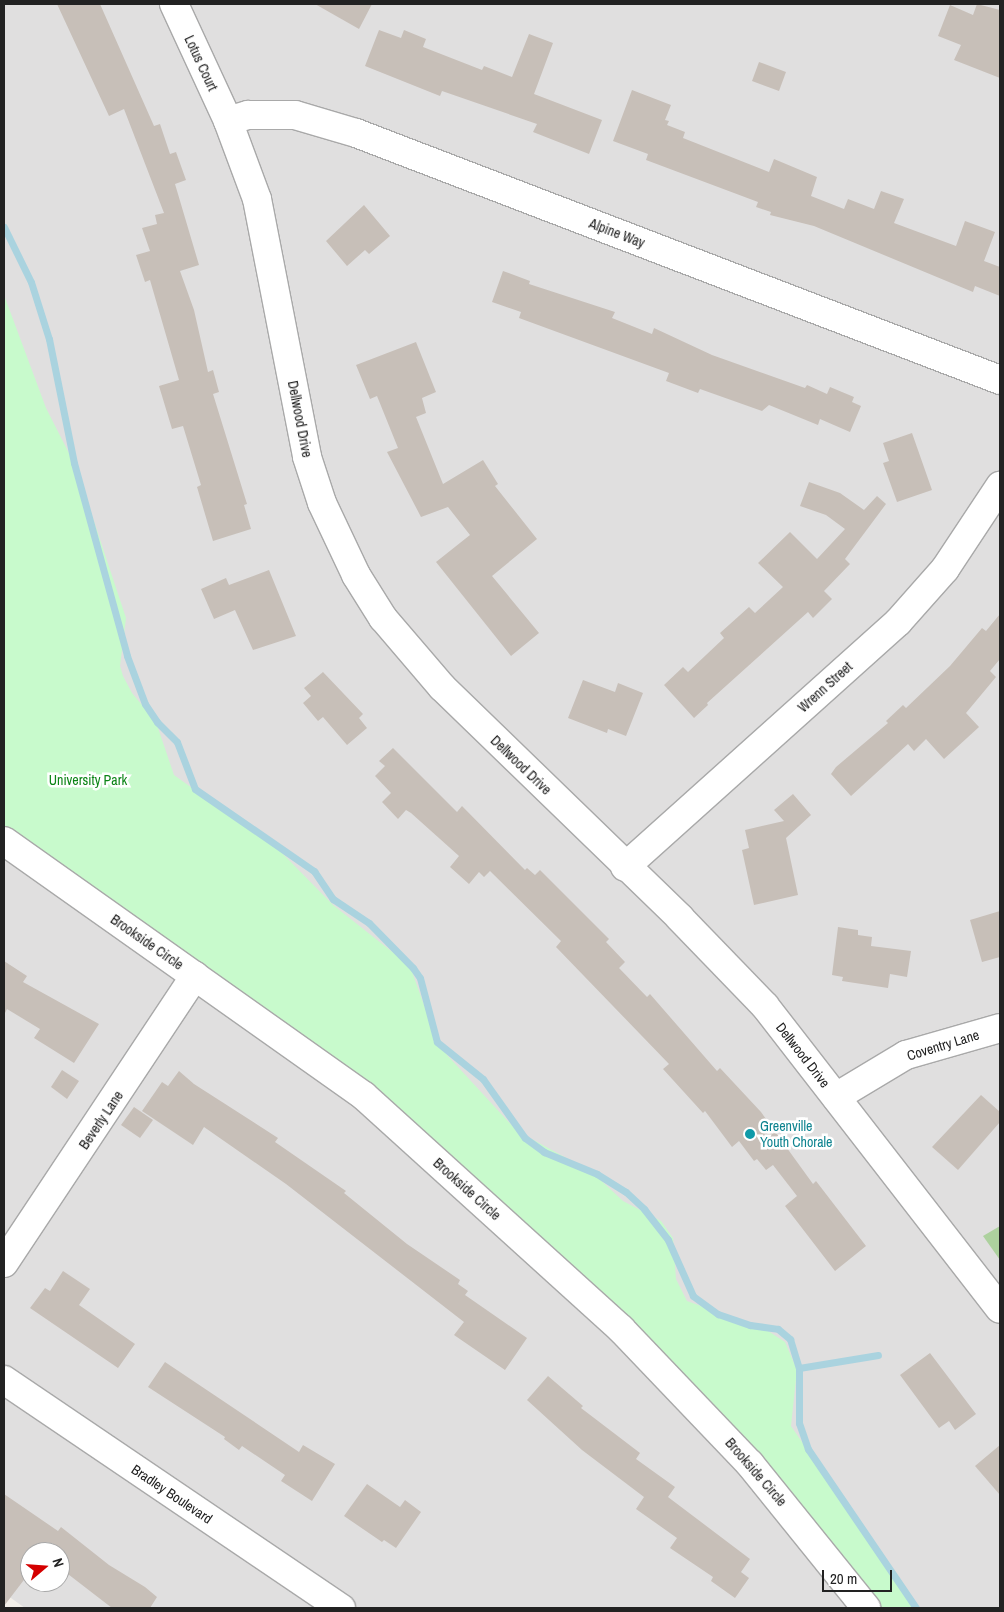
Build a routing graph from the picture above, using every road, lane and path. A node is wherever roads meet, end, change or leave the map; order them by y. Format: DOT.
graph roads {
  1 [pos="174,4"];
  2 [pos="228,122"];
  3 [pos="1000,380"];
  4 [pos="1000,486"];
  5 [pos="4,841"];
  6 [pos="625,867"];
  7 [pos="195,976"];
  8 [pos="1000,1028"];
  9 [pos="836,1096"];
  10 [pos="4,1263"];
  11 [pos="1000,1309"];
  12 [pos="4,1380"];
  13 [pos="341,1608"];
  14 [pos="866,1608"];
  1 -- 2 [label="street, Lotus Court"];
  2 -- 3 [label="street, Alpine Way"];
  2 -- 6 [label="street, Dellwood Drive"];
  4 -- 6 [label="street, Wrenn Street"];
  5 -- 7 [label="street, Brookside Circle"];
  6 -- 9 [label="street, Dellwood Drive"];
  7 -- 10 [label="street, Beverly Lane"];
  7 -- 14 [label="street, Brookside Circle"];
  8 -- 9 [label="street, Coventry Lane"];
  9 -- 11 [label="street, Dellwood Drive"];
  12 -- 13 [label="street, Bradley Boulevard"];
}
